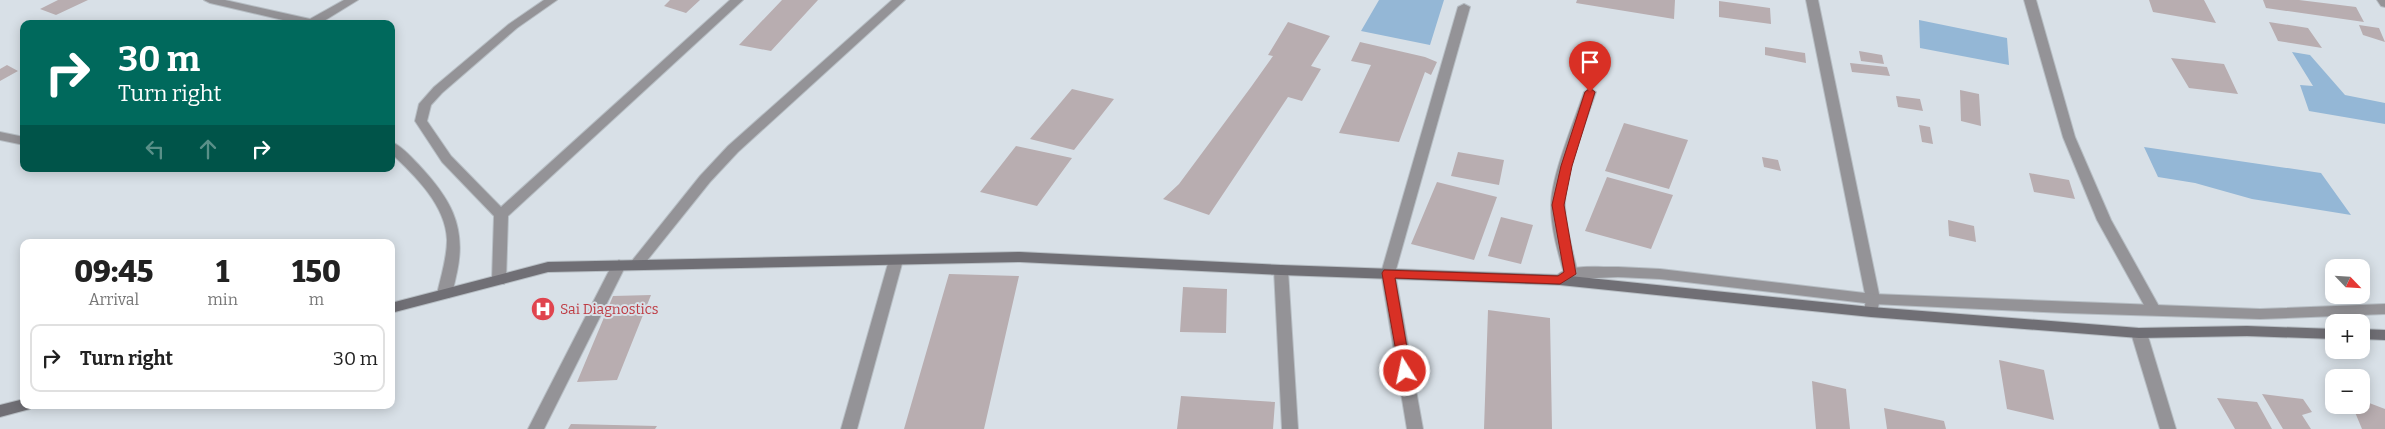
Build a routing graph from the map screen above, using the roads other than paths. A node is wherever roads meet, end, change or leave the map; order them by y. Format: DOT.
graph roads {
  1 [pos="210,0"];
  2 [pos="352,0"];
  3 [pos="551,0"];
  4 [pos="737,0"];
  5 [pos="899,0"];
  6 [pos="1812,0"];
  7 [pos="2030,0"];
  8 [pos="2383,0"];
  9 [pos="2385,4"];
  10 [pos="1464,7"];
  11 [pos="298,20"];
  12 [pos="316,20"];
  13 [pos="1590,92"];
  14 [pos="0,136"];
  15 [pos="20,140"];
  16 [pos="395,150"];
  17 [pos="502,215"];
  18 [pos="896,260"];
  19 [pos="619,265"];
  20 [pos="636,265"];
  21 [pos="1281,270"];
  22 [pos="1388,273"];
  23 [pos="1565,277"];
  24 [pos="499,280"];
  25 [pos="444,294"];
  26 [pos="1872,305"];
  27 [pos="395,307"];
  28 [pos="2385,309"];
  29 [pos="2154,310"];
  30 [pos="2139,333"];
  31 [pos="2325,334"];
  32 [pos="2370,334"];
  33 [pos="2385,335"];
  34 [pos="20,406"];
  35 [pos="0,411"];
  36 [pos="536,429"];
  37 [pos="849,429"];
  38 [pos="1290,429"];
  39 [pos="1415,429"];
  40 [pos="2168,429"];
  1 -- 11 [label="street"];
  2 -- 12 [label="street"];
  3 -- 17 [label="street"];
  4 -- 17 [label="street"];
  5 -- 20 [label="street"];
  6 -- 26 [label="street"];
  7 -- 29 [label="street"];
  8 -- 9 [label="street"];
  10 -- 22 [label="street"];
  13 -- 23 [label="street"];
  14 -- 15 [label="street"];
  16 -- 25 [label="street"];
  17 -- 24 [label="street"];
  18 -- 20 [label="main road"];
  18 -- 21 [label="main road"];
  18 -- 37 [label="street"];
  19 -- 20 [label="main road"];
  19 -- 24 [label="main road"];
  19 -- 36 [label="street"];
  21 -- 22 [label="main road"];
  21 -- 38 [label="street"];
  22 -- 23 [label="main road"];
  22 -- 39 [label="street"];
  23 -- 26 [label="street"];
  24 -- 25 [label="main road"];
  25 -- 27 [label="main road"];
  26 -- 29 [label="street"];
  26 -- 30 [label="main road"];
  28 -- 29 [label="street"];
  30 -- 31 [label="main road"];
  30 -- 40 [label="street"];
  32 -- 33 [label="main road"];
  34 -- 35 [label="main road"];
}
